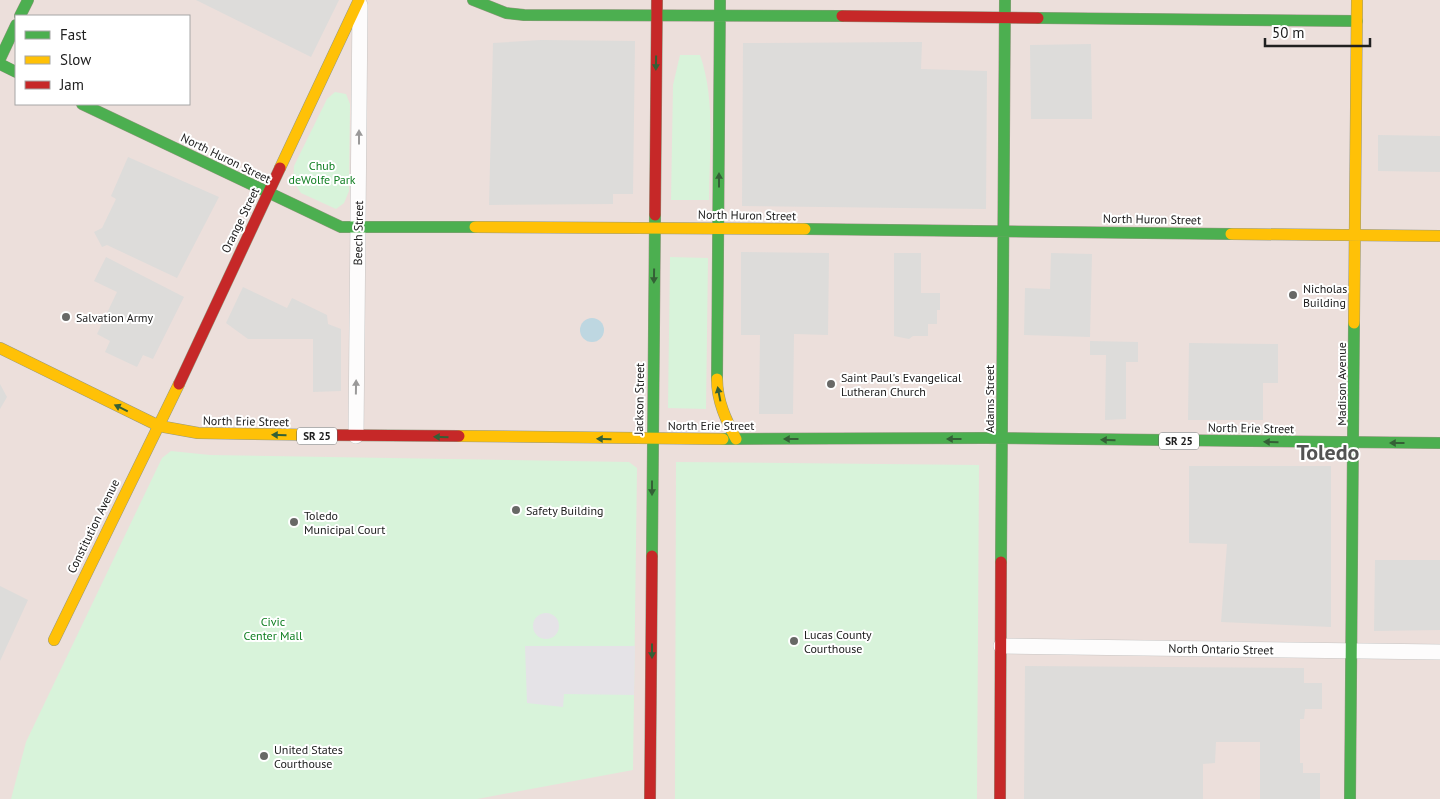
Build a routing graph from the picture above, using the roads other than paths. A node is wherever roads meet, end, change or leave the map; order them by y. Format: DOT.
graph roads {
  1 [pos="28,0"];
  2 [pos="360,0"];
  3 [pos="473,0"];
  4 [pos="657,0"];
  5 [pos="720,0"];
  6 [pos="1005,0"];
  7 [pos="1357,0"];
  8 [pos="657,14"];
  9 [pos="20,15"];
  10 [pos="720,15"];
  11 [pos="1005,17"];
  12 [pos="1357,21"];
  13 [pos="15,27"];
  14 [pos="0,59"];
  15 [pos="0,64"];
  16 [pos="15,72"];
  17 [pos="84,105"];
  18 [pos="268,193"];
  19 [pos="358,228"];
  20 [pos="655,228"];
  21 [pos="719,228"];
  22 [pos="1004,231"];
  23 [pos="1356,235"];
  24 [pos="1440,236"];
  25 [pos="0,348"];
  26 [pos="159,426"];
  27 [pos="356,436"];
  28 [pos="652,439"];
  29 [pos="736,439"];
  30 [pos="1002,439"];
  31 [pos="1355,442"];
  32 [pos="1440,443"];
  33 [pos="54,640"];
  34 [pos="1001,646"];
  35 [pos="1350,651"];
  36 [pos="1440,652"];
  37 [pos="650,799"];
  38 [pos="1000,799"];
  39 [pos="1350,799"];
  1 -- 9 [label="street"];
  2 -- 18 [label="street, Orange Street"];
  19 -- 2 [label="street, Beech Street, one-way"];
  3 -- 8 [label="street"];
  4 -- 8 [label="street, Jackson Street"];
  5 -- 10 [label="street"];
  6 -- 11 [label="street, Adams Street"];
  7 -- 12 [label="street, Madison Avenue"];
  8 -- 10 [label="street"];
  8 -- 20 [label="street, Jackson Street, one-way"];
  10 -- 11 [label="street"];
  21 -- 10 [label="street, one-way"];
  11 -- 12 [label="street"];
  11 -- 22 [label="street, Adams Street"];
  12 -- 23 [label="street, Madison Avenue"];
  13 -- 14 [label="street"];
  15 -- 16 [label="street"];
  17 -- 18 [label="street, North Huron Street"];
  18 -- 19 [label="street, North Huron Street"];
  18 -- 26 [label="street, Orange Street"];
  19 -- 20 [label="street, North Huron Street"];
  27 -- 19 [label="street, Beech Street, one-way"];
  20 -- 21 [label="street, North Huron Street"];
  20 -- 28 [label="street, Jackson Street, one-way"];
  21 -- 22 [label="street, North Huron Street"];
  29 -- 21 [label="street, one-way"];
  22 -- 23 [label="street, North Huron Street"];
  22 -- 30 [label="street, Adams Street"];
  23 -- 24 [label="street, North Huron Street"];
  23 -- 31 [label="street, Madison Avenue"];
  26 -- 25 [label="street, North Erie Street / SR 25, one-way"];
  27 -- 26 [label="street, North Erie Street / SR 25, one-way"];
  26 -- 33 [label="street, Constitution Avenue"];
  28 -- 27 [label="street, North Erie Street / SR 25, one-way"];
  28 -- 29 [label="street, North Erie Street / SR 25"];
  28 -- 37 [label="street, Jackson Street, one-way"];
  30 -- 29 [label="street, North Erie Street / SR 25, one-way"];
  31 -- 30 [label="street, North Erie Street / SR 25, one-way"];
  30 -- 34 [label="street, Adams Street"];
  32 -- 31 [label="street, North Erie Street / SR 25, one-way"];
  31 -- 35 [label="street, Madison Avenue"];
  34 -- 35 [label="street, North Ontario Street"];
  34 -- 38 [label="street, Adams Street"];
  35 -- 36 [label="street, North Ontario Street"];
  35 -- 39 [label="street, Madison Avenue"];
}
